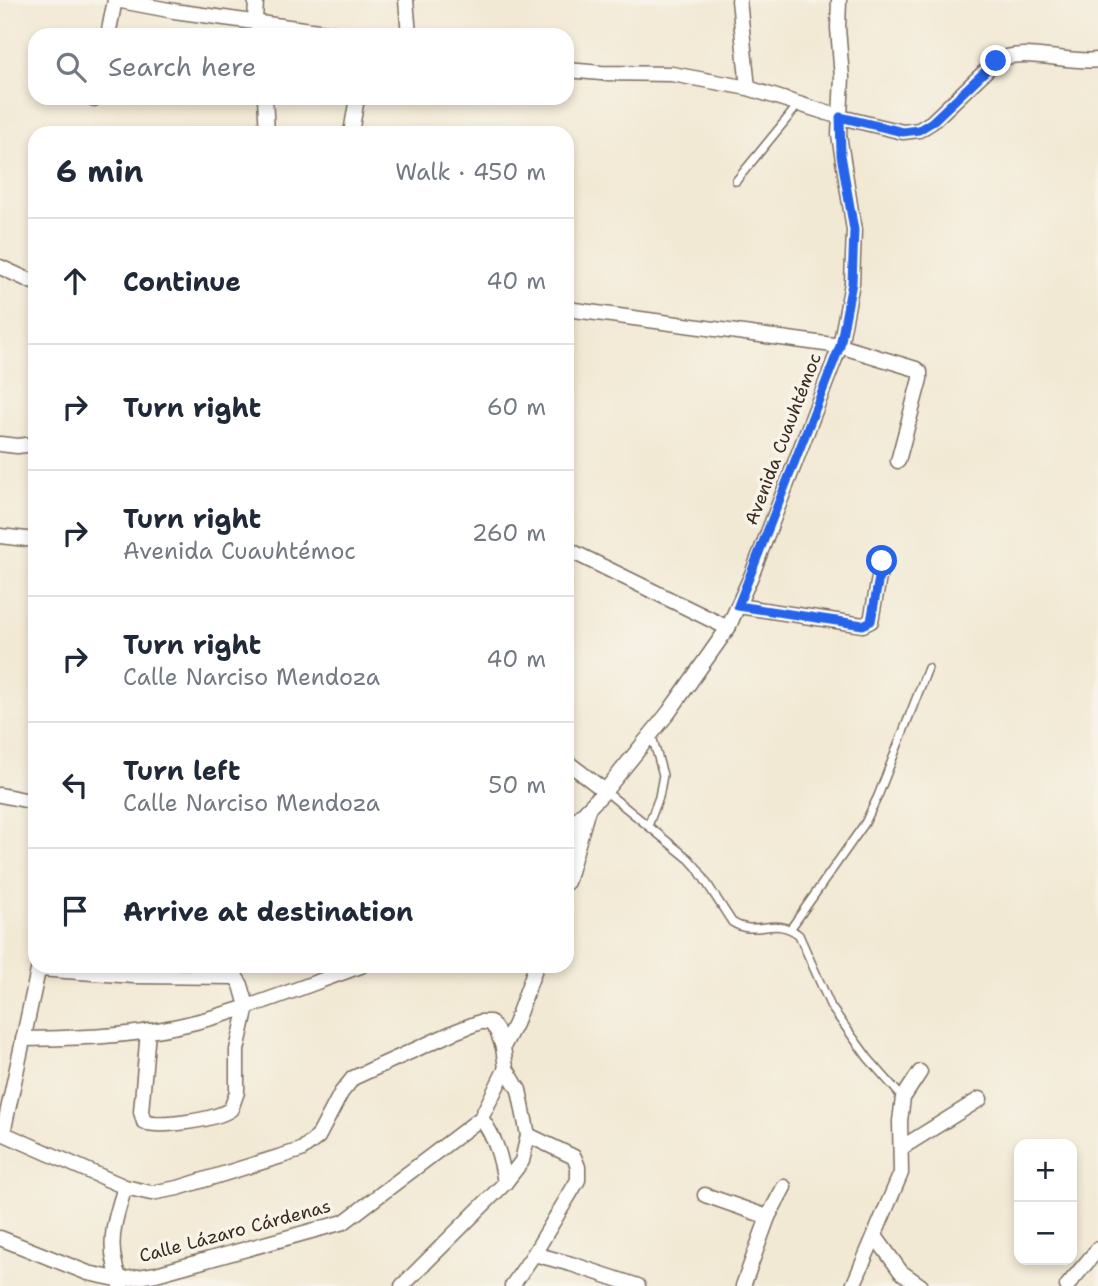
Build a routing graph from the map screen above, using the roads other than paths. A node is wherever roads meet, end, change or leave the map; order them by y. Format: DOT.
graph roads {
  1 [pos="116,0"];
  2 [pos="256,0"];
  3 [pos="406,0"];
  4 [pos="739,0"];
  5 [pos="839,0"];
  6 [pos="255,21"];
  7 [pos="110,28"];
  8 [pos="269,28"];
  9 [pos="408,28"];
  10 [pos="1098,60"];
  11 [pos="574,71"];
  12 [pos="748,88"];
  13 [pos="799,104"];
  14 [pos="265,105"];
  15 [pos="356,105"];
  16 [pos="840,117"];
  17 [pos="267,126"];
  18 [pos="352,126"];
  19 [pos="736,181"];
  20 [pos="0,267"];
  21 [pos="28,280"];
  22 [pos="574,310"];
  23 [pos="840,346"];
  24 [pos="0,444"];
  25 [pos="28,445"];
  26 [pos="898,461"];
  27 [pos="0,536"];
  28 [pos="28,539"];
  29 [pos="574,552"];
  30 [pos="882,561"];
  31 [pos="738,606"];
  32 [pos="729,628"];
  33 [pos="928,668"];
  34 [pos="652,734"];
  35 [pos="574,767"];
  36 [pos="605,791"];
  37 [pos="0,794"];
  38 [pos="28,800"];
  39 [pos="589,809"];
  40 [pos="574,823"];
  41 [pos="648,826"];
  42 [pos="574,858"];
  43 [pos="791,928"];
  44 [pos="38,973"];
  45 [pos="102,973"];
  46 [pos="193,973"];
  47 [pos="234,973"];
  48 [pos="341,973"];
  49 [pos="533,973"];
  50 [pos="247,1006"];
  51 [pos="148,1031"];
  52 [pos="23,1039"];
  53 [pos="503,1047"];
  54 [pos="506,1068"];
  55 [pos="920,1072"];
  56 [pos="903,1098"];
  57 [pos="980,1099"];
  58 [pos="481,1118"];
  59 [pos="1,1133"];
  60 [pos="528,1135"];
  61 [pos="901,1149"];
  62 [pos="505,1183"];
  63 [pos="784,1186"];
  64 [pos="125,1187"];
  65 [pos="705,1195"];
  66 [pos="768,1217"];
  67 [pos="875,1236"];
  68 [pos="0,1238"];
  69 [pos="1098,1249"];
  70 [pos="534,1254"];
  71 [pos="121,1283"];
  72 [pos="402,1286"];
  73 [pos="512,1286"];
  74 [pos="638,1286"];
  75 [pos="743,1286"];
  76 [pos="853,1286"];
  77 [pos="920,1286"];
  78 [pos="1067,1286"];
  1 -- 6 [label="street"];
  1 -- 7 [label="street"];
  2 -- 6 [label="street"];
  3 -- 9 [label="street"];
  4 -- 12 [label="street"];
  5 -- 16 [label="street, Avenida Cuauhtémoc"];
  6 -- 8 [label="street"];
  10 -- 16 [label="street"];
  11 -- 12 [label="street"];
  12 -- 13 [label="street"];
  13 -- 16 [label="street"];
  13 -- 19 [label="lane"];
  14 -- 17 [label="street"];
  15 -- 18 [label="street"];
  16 -- 23 [label="street, Avenida Cuauhtémoc"];
  20 -- 21 [label="street"];
  22 -- 23 [label="street"];
  23 -- 26 [label="street"];
  23 -- 31 [label="street, Avenida Cuauhtémoc"];
  24 -- 25 [label="street"];
  27 -- 28 [label="street"];
  29 -- 32 [label="street"];
  30 -- 31 [label="street"];
  31 -- 32 [label="street, Avenida Cuauhtémoc"];
  32 -- 34 [label="street, Avenida Cuauhtémoc"];
  33 -- 43 [label="lane"];
  34 -- 36 [label="street, Avenida Cuauhtémoc"];
  34 -- 41 [label="lane"];
  35 -- 36 [label="street"];
  36 -- 39 [label="street, Avenida Cuauhtémoc"];
  36 -- 41 [label="lane"];
  37 -- 38 [label="street"];
  39 -- 40 [label="street, Avenida Cuauhtémoc"];
  39 -- 42 [label="street"];
  41 -- 43 [label="lane"];
  43 -- 56 [label="lane"];
  44 -- 52 [label="street"];
  45 -- 46 [label="street"];
  47 -- 50 [label="street"];
  48 -- 50 [label="street"];
  49 -- 53 [label="street"];
  50 -- 51 [label="street"];
  50 -- 51 [label="street"];
  51 -- 52 [label="street"];
  52 -- 59 [label="street"];
  53 -- 54 [label="street"];
  53 -- 64 [label="street"];
  54 -- 58 [label="street, Calle Lázaro Cárdenas"];
  54 -- 60 [label="street"];
  55 -- 56 [label="street"];
  56 -- 61 [label="street"];
  57 -- 61 [label="street"];
  58 -- 62 [label="street"];
  58 -- 71 [label="street, Calle Lázaro Cárdenas"];
  59 -- 64 [label="street"];
  60 -- 62 [label="street"];
  60 -- 70 [label="street"];
  61 -- 67 [label="street"];
  62 -- 72 [label="street"];
  63 -- 66 [label="street"];
  64 -- 71 [label="street"];
  65 -- 66 [label="street"];
  66 -- 75 [label="street"];
  67 -- 76 [label="street"];
  67 -- 77 [label="street"];
  68 -- 71 [label="street, Calle Lázaro Cárdenas"];
  69 -- 78 [label="street"];
  70 -- 73 [label="street"];
  70 -- 74 [label="street"];
}
